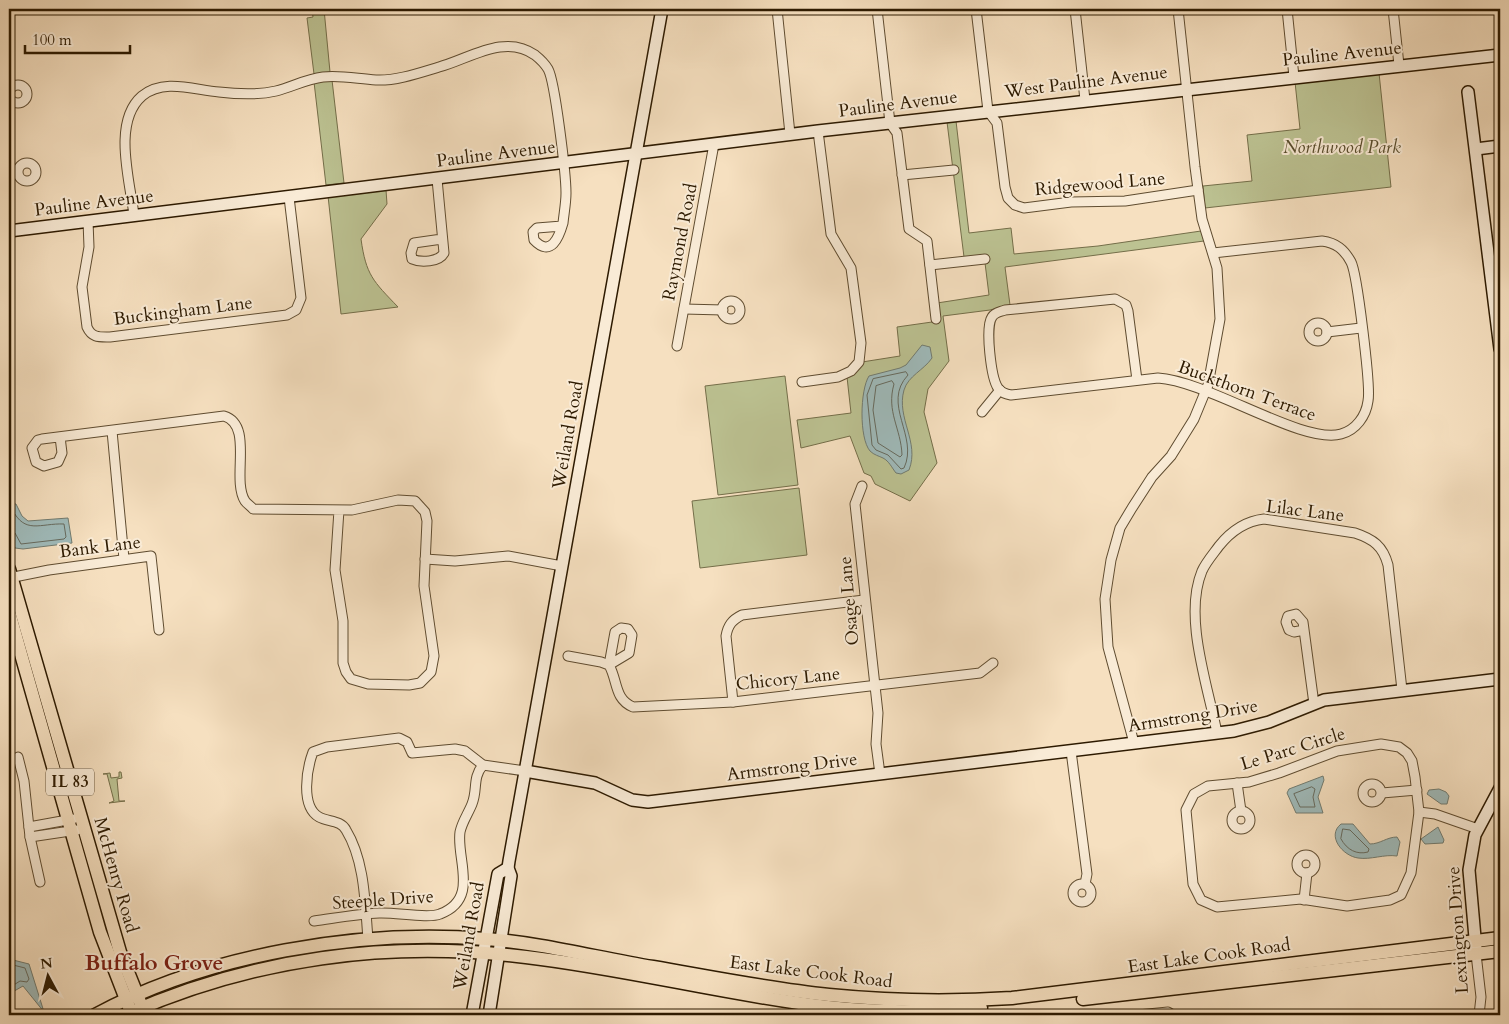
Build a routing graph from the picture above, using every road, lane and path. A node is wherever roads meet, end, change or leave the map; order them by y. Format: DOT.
graph roads {
  1 [pos="662,9"];
  2 [pos="777,9"];
  3 [pos="877,9"];
  4 [pos="976,9"];
  5 [pos="1075,9"];
  6 [pos="1178,9"];
  7 [pos="1287,9"];
  8 [pos="1393,9"];
  9 [pos="1499,9"];
  10 [pos="1500,17"];
  11 [pos="1500,55"];
  12 [pos="1399,65"];
  13 [pos="1294,77"];
  14 [pos="1187,88"];
  15 [pos="1468,92"];
  16 [pos="1085,100"];
  17 [pos="988,111"];
  18 [pos="890,123"];
  19 [pos="818,131"];
  20 [pos="790,134"];
  21 [pos="714,144"];
  22 [pos="1500,146"];
  23 [pos="1476,149"];
  24 [pos="636,154"];
  25 [pos="563,164"];
  26 [pos="954,170"];
  27 [pos="19,174"];
  28 [pos="9,175"];
  29 [pos="902,175"];
  30 [pos="436,179"];
  31 [pos="1198,190"];
  32 [pos="289,197"];
  33 [pos="134,215"];
  34 [pos="88,221"];
  35 [pos="562,226"];
  36 [pos="9,231"];
  37 [pos="442,238"];
  38 [pos="1213,253"];
  39 [pos="985,259"];
  40 [pos="930,266"];
  41 [pos="684,309"];
  42 [pos="723,310"];
  43 [pos="936,319"];
  44 [pos="1362,328"];
  45 [pos="1327,332"];
  46 [pos="677,346"];
  47 [pos="1500,349"];
  48 [pos="1137,380"];
  49 [pos="802,382"];
  50 [pos="1000,390"];
  51 [pos="1206,390"];
  52 [pos="982,412"];
  53 [pos="112,431"];
  54 [pos="60,437"];
  55 [pos="862,486"];
  56 [pos="338,510"];
  57 [pos="124,559"];
  58 [pos="425,559"];
  59 [pos="562,566"];
  60 [pos="10,575"];
  61 [pos="864,600"];
  62 [pos="9,612"];
  63 [pos="158,630"];
  64 [pos="1304,630"];
  65 [pos="568,656"];
  66 [pos="993,663"];
  67 [pos="1500,679"];
  68 [pos="874,685"];
  69 [pos="1402,690"];
  70 [pos="733,702"];
  71 [pos="1314,704"];
  72 [pos="1217,733"];
  73 [pos="1134,743"];
  74 [pos="1071,751"];
  75 [pos="18,757"];
  76 [pos="483,765"];
  77 [pos="525,771"];
  78 [pos="880,774"];
  79 [pos="1237,783"];
  80 [pos="1500,788"];
  81 [pos="1417,790"];
  82 [pos="1382,793"];
  83 [pos="1240,811"];
  84 [pos="1419,812"];
  85 [pos="76,825"];
  86 [pos="29,827"];
  87 [pos="1478,829"];
  88 [pos="30,837"];
  89 [pos="508,868"];
  90 [pos="1307,873"];
  91 [pos="40,882"];
  92 [pos="1085,884"];
  93 [pos="1304,900"];
  94 [pos="366,915"];
  95 [pos="314,921"];
  96 [pos="1500,938"];
  97 [pos="368,939"];
  98 [pos="487,939"];
  99 [pos="502,941"];
  100 [pos="1476,948"];
  101 [pos="1500,951"];
  102 [pos="484,953"];
  103 [pos="500,954"];
  104 [pos="134,1009"];
  105 [pos="95,1015"];
  106 [pos="472,1015"];
  107 [pos="489,1015"];
  108 [pos="1138,1015"];
  109 [pos="1173,1015"];
  110 [pos="1479,1015"];
  1 -- 24 [label="street, Weiland Road"];
  2 -- 20 [label="street"];
  3 -- 18 [label="street"];
  4 -- 17 [label="street, Ridgewood Lane"];
  5 -- 16 [label="street"];
  6 -- 14 [label="street"];
  7 -- 13 [label="street"];
  8 -- 12 [label="street"];
  9 -- 10 [label="street"];
  11 -- 12 [label="street, Pauline Avenue"];
  12 -- 13 [label="street, Pauline Avenue"];
  13 -- 14 [label="street, Pauline Avenue"];
  14 -- 16 [label="street, West Pauline Avenue"];
  14 -- 31 [label="street"];
  15 -- 23 [label="street"];
  16 -- 17 [label="street, West Pauline Avenue"];
  17 -- 18 [label="street, Pauline Avenue"];
  17 -- 31 [label="street, Ridgewood Lane"];
  18 -- 19 [label="street, Pauline Avenue"];
  18 -- 29 [label="street"];
  19 -- 20 [label="street, Pauline Avenue"];
  19 -- 49 [label="street"];
  20 -- 21 [label="street, Pauline Avenue"];
  21 -- 24 [label="street, Pauline Avenue"];
  21 -- 41 [label="street, Raymond Road"];
  22 -- 23 [label="street"];
  23 -- 47 [label="street"];
  24 -- 25 [label="street, Pauline Avenue"];
  24 -- 59 [label="street, Weiland Road"];
  25 -- 30 [label="street, Pauline Avenue"];
  25 -- 33 [label="street"];
  25 -- 35 [label="street"];
  26 -- 29 [label="street"];
  27 -- 28 [label="street"];
  29 -- 40 [label="street"];
  30 -- 32 [label="street, Pauline Avenue"];
  30 -- 37 [label="street"];
  31 -- 38 [label="street"];
  32 -- 33 [label="street, Pauline Avenue"];
  32 -- 34 [label="street, Buckingham Lane"];
  33 -- 34 [label="street, Pauline Avenue"];
  34 -- 36 [label="street, Pauline Avenue"];
  38 -- 44 [label="street, Buckthorn Terrace"];
  38 -- 51 [label="street"];
  39 -- 40 [label="street"];
  40 -- 43 [label="street"];
  41 -- 42 [label="street"];
  41 -- 46 [label="street, Raymond Road"];
  44 -- 45 [label="street"];
  44 -- 51 [label="street, Buckthorn Terrace"];
  48 -- 50 [label="street, Buckthorn Terrace"];
  48 -- 50 [label="street"];
  48 -- 51 [label="street, Buckthorn Terrace"];
  50 -- 52 [label="street"];
  51 -- 73 [label="street"];
  53 -- 54 [label="street"];
  53 -- 56 [label="street"];
  53 -- 57 [label="street"];
  55 -- 61 [label="street, Osage Lane"];
  56 -- 58 [label="street"];
  56 -- 58 [label="street"];
  57 -- 60 [label="street, Bank Lane"];
  57 -- 63 [label="street, Bank Lane"];
  58 -- 59 [label="street"];
  59 -- 77 [label="street, Weiland Road"];
  60 -- 85 [label="main road, McHenry Road / IL 83"];
  61 -- 68 [label="street, Osage Lane"];
  61 -- 70 [label="street"];
  62 -- 85 [label="main road, McHenry Road / IL 83"];
  64 -- 71 [label="street"];
  65 -- 70 [label="street, Chicory Lane"];
  66 -- 68 [label="street, Chicory Lane"];
  67 -- 69 [label="street, Armstrong Drive"];
  68 -- 70 [label="street, Chicory Lane"];
  68 -- 78 [label="street, Osage Lane"];
  69 -- 71 [label="street, Armstrong Drive"];
  69 -- 72 [label="street, Lilac Lane"];
  71 -- 72 [label="street, Armstrong Drive"];
  72 -- 73 [label="street, Armstrong Drive"];
  73 -- 74 [label="street, Armstrong Drive"];
  74 -- 78 [label="street, Armstrong Drive"];
  74 -- 92 [label="street"];
  75 -- 86 [label="street"];
  76 -- 77 [label="street, Armstrong Drive"];
  76 -- 94 [label="street, Steeple Drive"];
  76 -- 94 [label="street, Armstrong Drive"];
  77 -- 78 [label="street, Armstrong Drive"];
  77 -- 89 [label="street, Weiland Road"];
  79 -- 81 [label="street, Le Parc Circle"];
  79 -- 83 [label="street, Le Parc Circle"];
  79 -- 93 [label="street, Le Parc Circle"];
  80 -- 87 [label="street, Lexington Drive"];
  81 -- 82 [label="street"];
  81 -- 84 [label="street, Le Parc Circle"];
  84 -- 87 [label="street"];
  84 -- 93 [label="street, Le Parc Circle"];
  85 -- 86 [label="street"];
  85 -- 88 [label="street"];
  85 -- 104 [label="main road, McHenry Road / IL 83"];
  86 -- 88 [label="street"];
  87 -- 100 [label="street, Lexington Drive"];
  88 -- 91 [label="street"];
  89 -- 98 [label="street, Weiland Road"];
  89 -- 99 [label="street, Weiland Road"];
  90 -- 93 [label="street"];
  94 -- 95 [label="street, Steeple Drive"];
  94 -- 97 [label="street, Armstrong Drive"];
  96 -- 100 [label="main road, East Lake Cook Road"];
  97 -- 98 [label="main road, East Lake Cook Road"];
  97 -- 104 [label="main road, East Lake Cook Road"];
  98 -- 99 [label="main road, East Lake Cook Road"];
  98 -- 102 [label="street, Weiland Road"];
  99 -- 100 [label="main road, East Lake Cook Road"];
  99 -- 103 [label="street, Weiland Road"];
  100 -- 101 [label="main road, East Lake Cook Road"];
  100 -- 103 [label="main road, East Lake Cook Road"];
  100 -- 110 [label="street, Lexington Drive"];
  102 -- 103 [label="main road, East Lake Cook Road"];
  102 -- 104 [label="main road, East Lake Cook Road"];
  102 -- 106 [label="street, Weiland Road"];
  103 -- 107 [label="street, Weiland Road"];
  104 -- 105 [label="main road"];
  108 -- 109 [label="street"];
}
